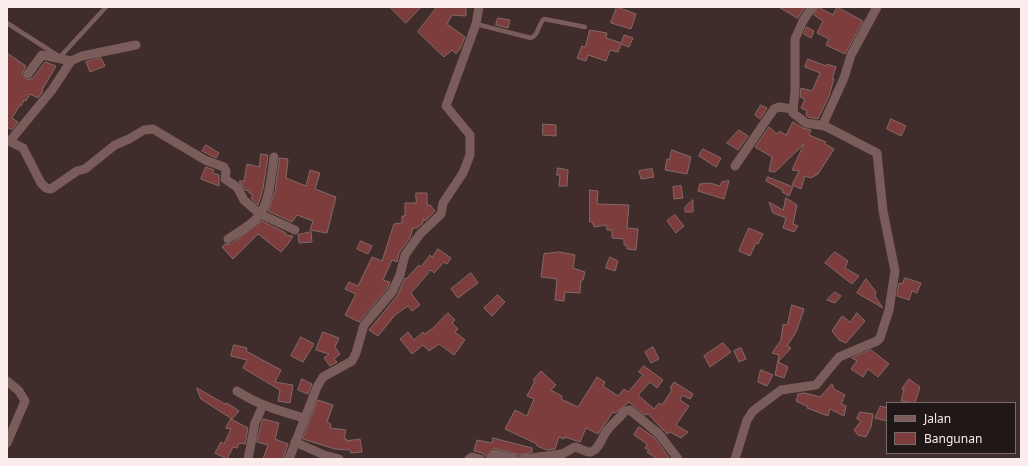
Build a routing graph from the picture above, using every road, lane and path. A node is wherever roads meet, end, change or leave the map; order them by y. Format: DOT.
graph roads {
  1 [pos="106,7"];
  2 [pos="479,7"];
  3 [pos="812,7"];
  4 [pos="877,7"];
  5 [pos="7,23"];
  6 [pos="476,24"];
  7 [pos="585,27"];
  8 [pos="136,45"];
  9 [pos="71,61"];
  10 [pos="28,74"];
  11 [pos="793,110"];
  12 [pos="824,126"];
  13 [pos="8,140"];
  14 [pos="274,157"];
  15 [pos="735,166"];
  16 [pos="260,214"];
  17 [pos="295,230"];
  18 [pos="228,239"];
  19 [pos="7,382"];
  20 [pos="237,391"];
  21 [pos="262,405"];
  22 [pos="304,418"];
  23 [pos="295,442"];
  24 [pos="7,443"];
  25 [pos="248,459"];
  26 [pos="289,459"];
  27 [pos="339,459"];
  28 [pos="469,459"];
  29 [pos="480,459"];
  30 [pos="491,459"];
  31 [pos="515,459"];
  32 [pos="522,459"];
  33 [pos="678,459"];
  34 [pos="735,459"];
  1 -- 5 [label="lane"];
  2 -- 6 [label="street"];
  3 -- 11 [label="street"];
  4 -- 12 [label="street"];
  6 -- 7 [label="lane"];
  6 -- 22 [label="street"];
  8 -- 9 [label="street"];
  9 -- 10 [label="street"];
  9 -- 13 [label="street"];
  11 -- 12 [label="street"];
  11 -- 15 [label="street"];
  12 -- 34 [label="street"];
  13 -- 16 [label="street"];
  14 -- 16 [label="street"];
  16 -- 17 [label="street"];
  16 -- 18 [label="street"];
  19 -- 24 [label="street"];
  20 -- 21 [label="street"];
  21 -- 22 [label="street"];
  21 -- 25 [label="street"];
  22 -- 23 [label="street"];
  23 -- 26 [label="street"];
  23 -- 27 [label="street"];
  28 -- 29 [label="street"];
  30 -- 31 [label="street"];
  32 -- 33 [label="street"];
}
